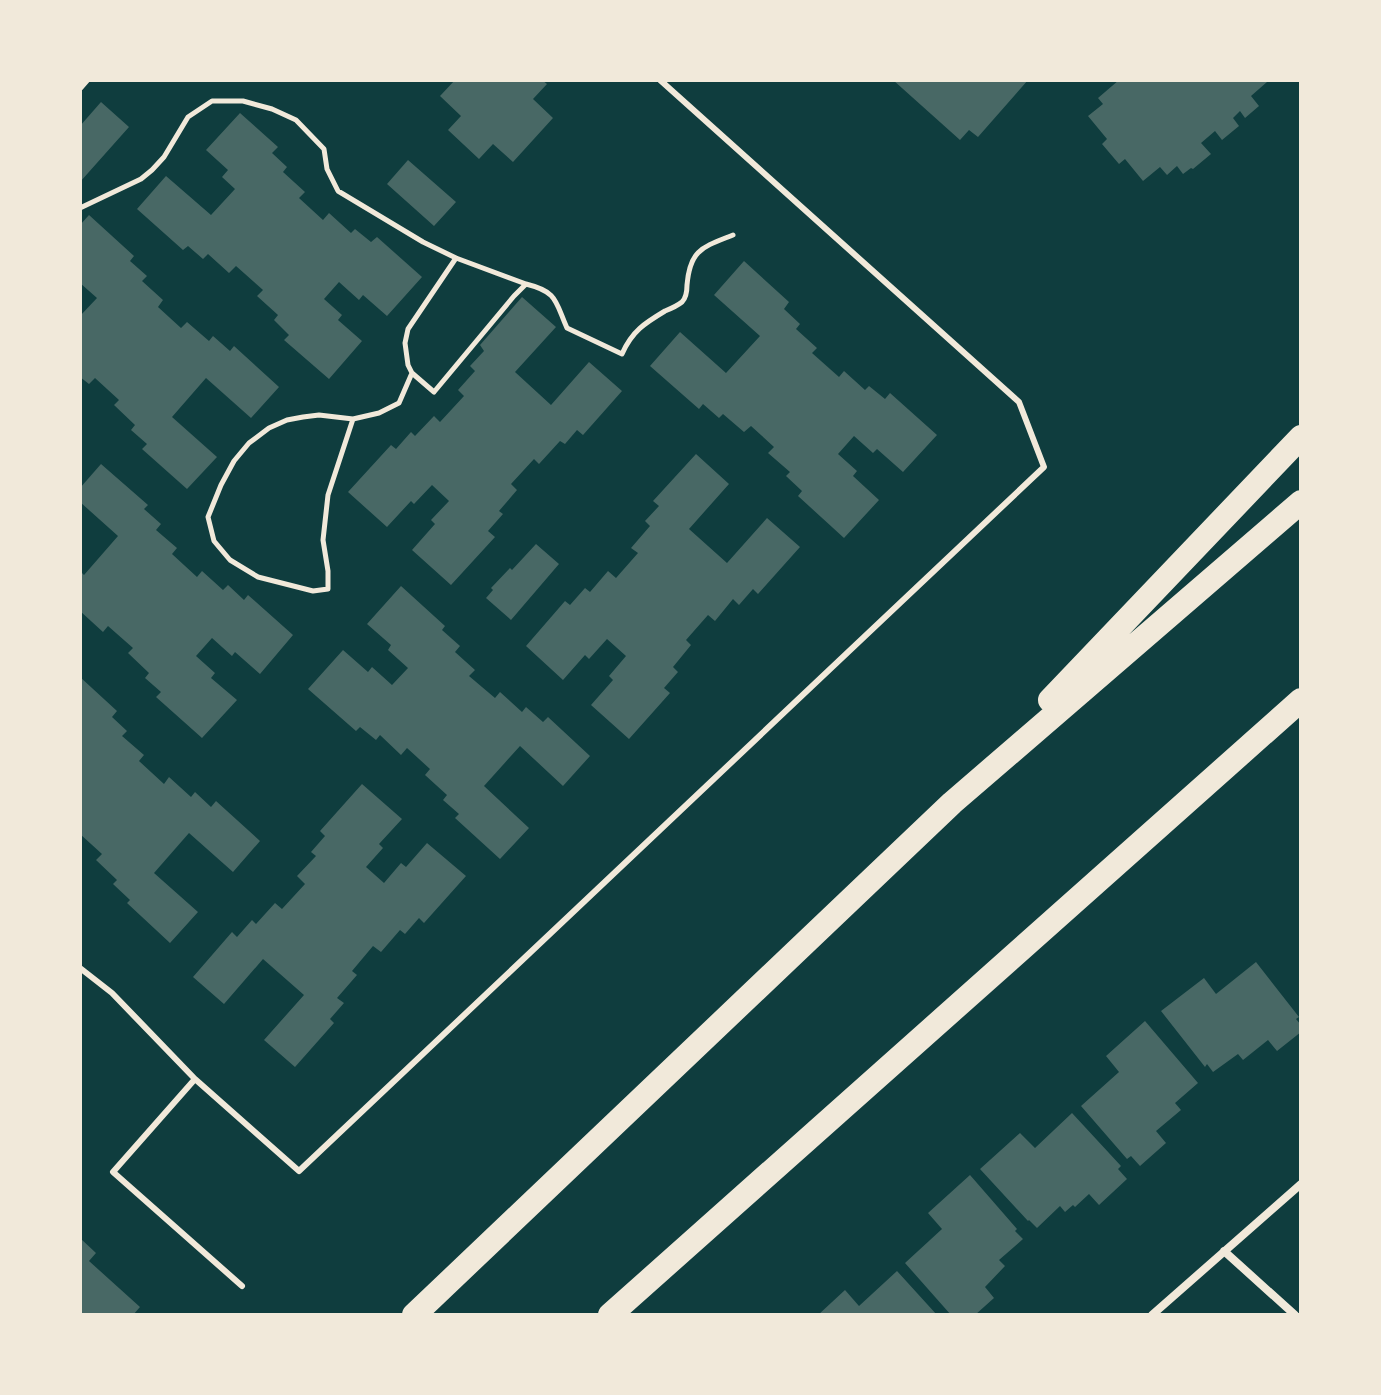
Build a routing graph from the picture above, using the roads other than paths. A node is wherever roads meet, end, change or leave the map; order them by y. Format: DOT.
graph roads {
  1 [pos="87,80"];
  2 [pos="660,80"];
  3 [pos="80,88"];
  4 [pos="1301,437"];
  5 [pos="1301,502"];
  6 [pos="1301,700"];
  7 [pos="952,803"];
  8 [pos="80,968"];
  9 [pos="195,1079"];
  10 [pos="1301,1184"];
  11 [pos="1224,1251"];
  12 [pos="242,1286"];
  13 [pos="414,1315"];
  14 [pos="610,1315"];
  15 [pos="1152,1315"];
  16 [pos="1295,1315"];
  1 -- 3 [label="lane"];
  2 -- 9 [label="lane"];
  4 -- 7 [label="highway"];
  5 -- 7 [label="highway"];
  6 -- 14 [label="highway"];
  7 -- 13 [label="highway"];
  8 -- 9 [label="lane"];
  9 -- 12 [label="lane"];
  10 -- 11 [label="street"];
  11 -- 15 [label="street"];
  11 -- 16 [label="street"];
}
